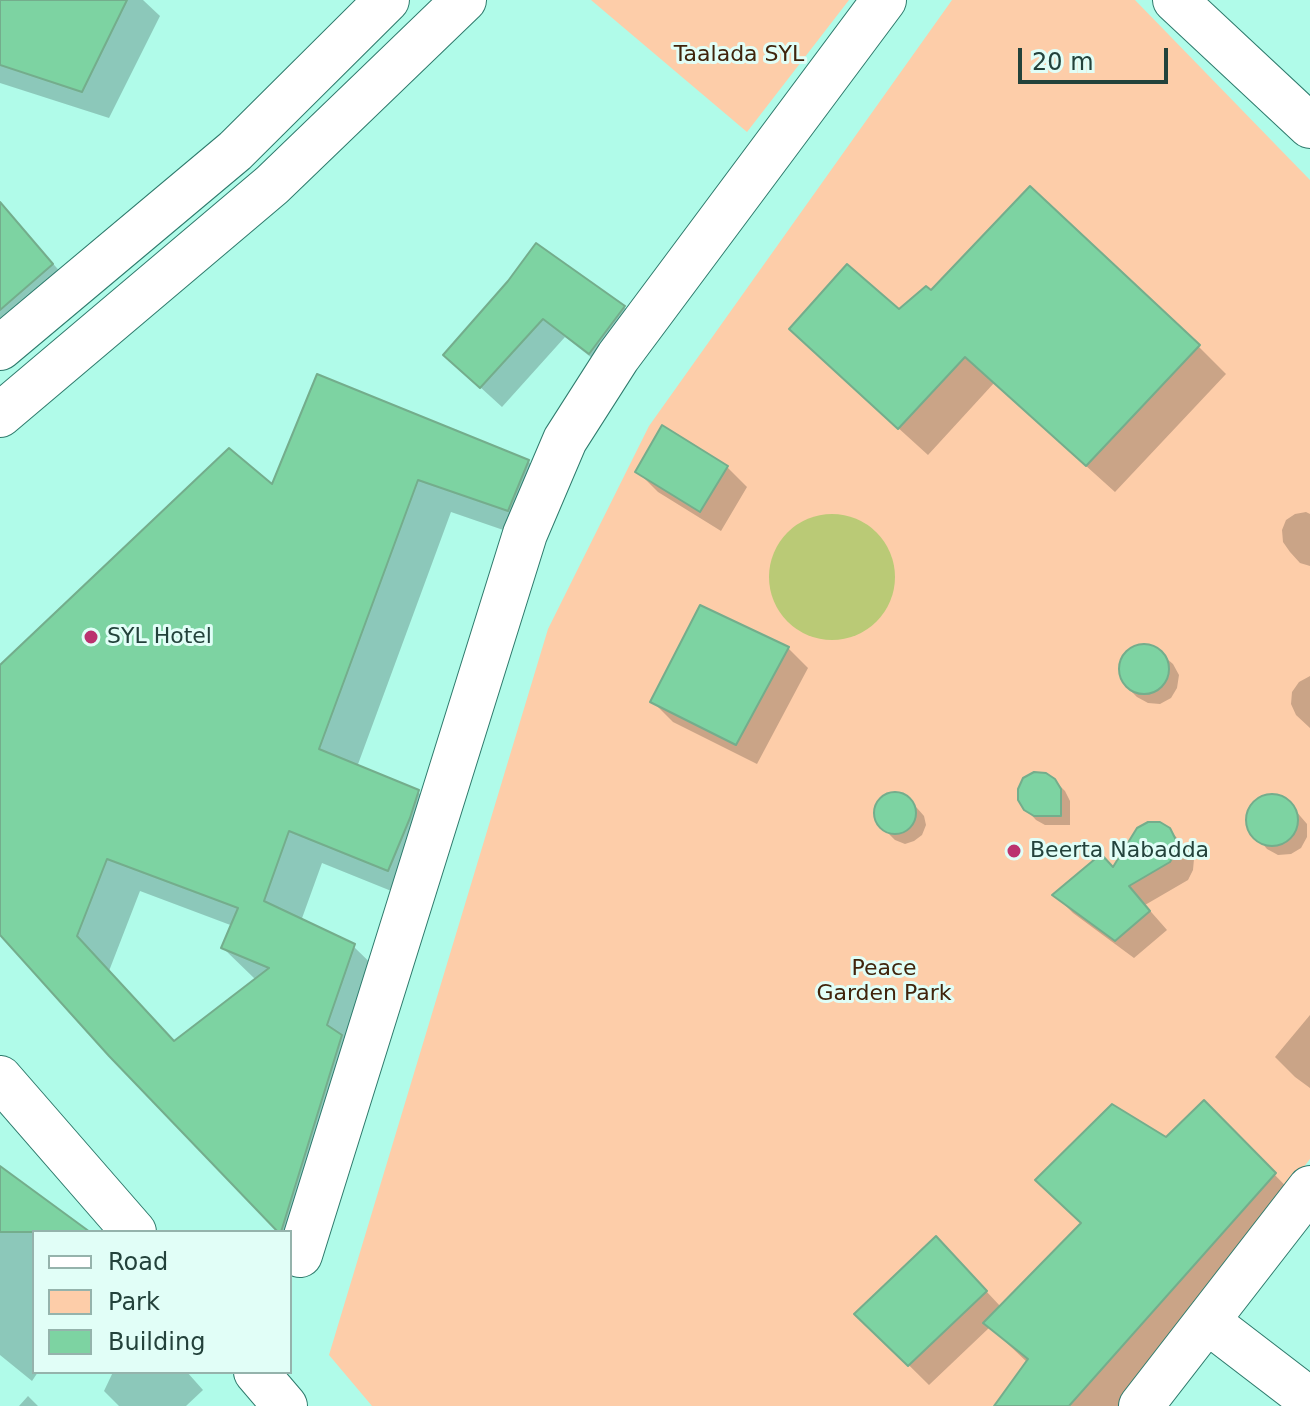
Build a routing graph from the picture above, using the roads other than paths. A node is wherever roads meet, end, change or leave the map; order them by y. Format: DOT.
graph roads {
  1 [pos="387,0"];
  2 [pos="464,0"];
  3 [pos="884,0"];
  4 [pos="1175,0"];
  5 [pos="1310,126"];
  6 [pos="235,151"];
  7 [pos="272,185"];
  8 [pos="0,348"];
  9 [pos="0,415"];
  10 [pos="0,1078"];
  11 [pos="1310,1188"];
  12 [pos="132,1230"];
  13 [pos="300,1255"];
  14 [pos="1207,1321"];
  15 [pos="258,1374"];
  16 [pos="1310,1400"];
  17 [pos="285,1406"];
  18 [pos="1141,1406"];
  1 -- 6 [label="main road"];
  2 -- 7 [label="main road"];
  3 -- 13 [label="main road"];
  4 -- 5 [label="main road"];
  6 -- 7 [label="main road"];
  6 -- 8 [label="main road"];
  7 -- 9 [label="main road"];
  10 -- 12 [label="main road"];
  11 -- 14 [label="main road"];
  14 -- 16 [label="main road"];
  14 -- 18 [label="main road"];
  15 -- 17 [label="main road"];
}
